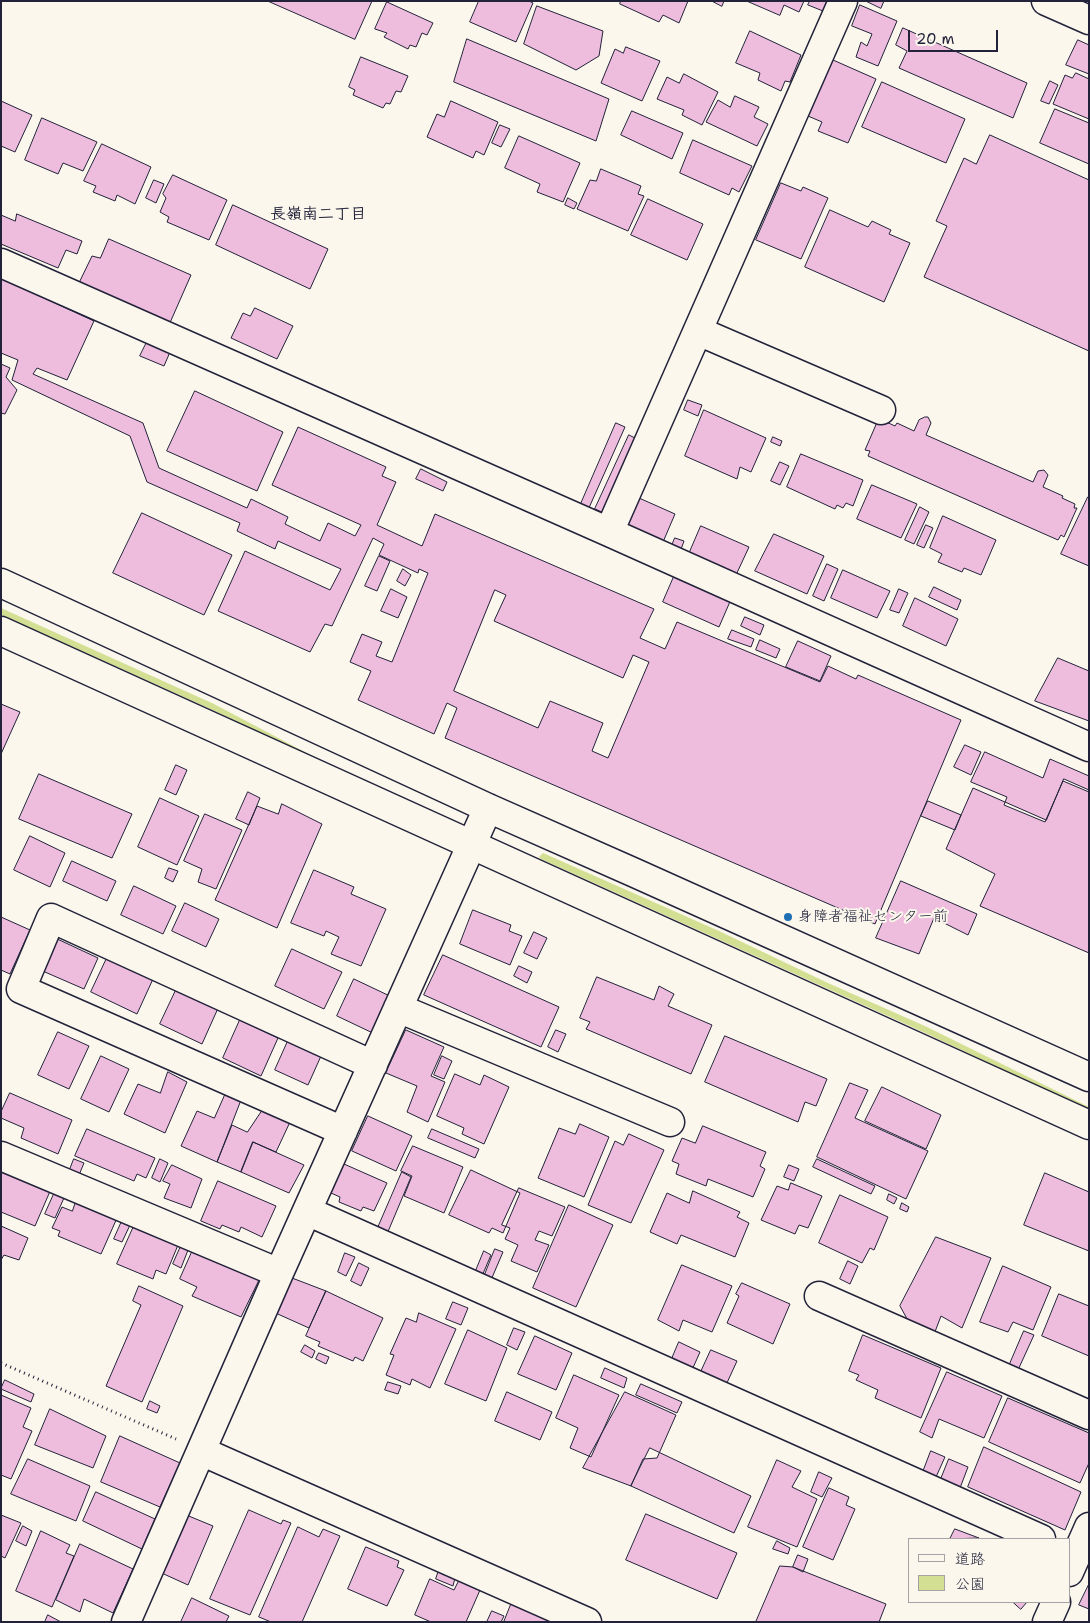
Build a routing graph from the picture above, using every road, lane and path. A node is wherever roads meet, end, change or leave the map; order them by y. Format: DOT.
graph roads {
  1 [pos="843,1"];
  2 [pos="1046,1"];
  3 [pos="1089,20"];
  4 [pos="1,263"];
  5 [pos="698,331"];
  6 [pos="881,410"];
  7 [pos="609,532"];
  8 [pos="1,583"];
  9 [pos="1,631"];
  10 [pos="1089,747"];
  11 [pos="488,808"];
  12 [pos="472,845"];
  13 [pos="398,1008"];
  14 [pos="372,1065"];
  15 [pos="1089,1077"];
  16 [pos="670,1122"];
  17 [pos="1089,1125"];
  18 [pos="343,1131"];
  19 [pos="1,1156"];
  20 [pos="308,1211"];
  21 [pos="279,1273"];
  22 [pos="819,1296"];
  23 [pos="1,1363"];
  24 [pos="1089,1414"];
  25 [pos="201,1451"];
  26 [pos="1089,1527"];
  27 [pos="1039,1538"];
  28 [pos="1071,1560"];
  29 [pos="1056,1603"];
  30 [pos="126,1622"];
  31 [pos="587,1622"];
  32 [pos="1047,1622"];
  1 -- 5 [label="street"];
  2 -- 3 [label="street"];
  4 -- 7 [label="street"];
  5 -- 6 [label="street"];
  5 -- 7 [label="street"];
  7 -- 10 [label="street"];
  8 -- 11 [label="street"];
  9 -- 12 [label="street"];
  11 -- 12 [label="street"];
  11 -- 15 [label="street"];
  12 -- 13 [label="street"];
  12 -- 17 [label="street"];
  13 -- 14 [label="street"];
  13 -- 16 [label="street"];
  14 -- 18 [label="street"];
  14 -- 18 [label="street"];
  18 -- 20 [label="street"];
  19 -- 21 [label="street"];
  20 -- 21 [label="street"];
  20 -- 27 [label="street"];
  21 -- 25 [label="street"];
  22 -- 24 [label="street"];
  23 -- 25 [label="path"];
  25 -- 30 [label="street"];
  25 -- 31 [label="street"];
  26 -- 28 [label="street"];
  29 -- 32 [label="street"];
}
